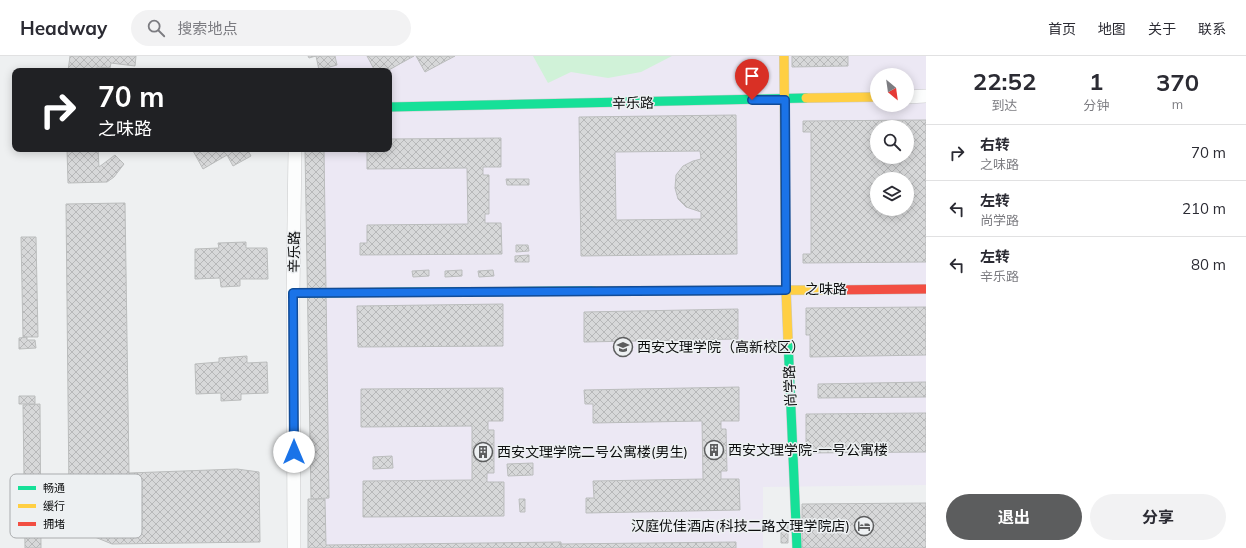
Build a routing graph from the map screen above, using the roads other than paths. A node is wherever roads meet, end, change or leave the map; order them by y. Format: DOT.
graph roads {
  1 [pos="784,56"];
  2 [pos="926,96"];
  3 [pos="870,97"];
  4 [pos="914,97"];
  5 [pos="785,100"];
  6 [pos="392,107"];
  7 [pos="295,152"];
  8 [pos="926,289"];
  9 [pos="786,290"];
  10 [pos="293,293"];
  11 [pos="294,548"];
  12 [pos="797,548"];
  1 -- 5 [label="street, 尚学路"];
  2 -- 4 [label="street"];
  3 -- 5 [label="street, 辛乐路"];
  5 -- 6 [label="street, 辛乐路"];
  5 -- 9 [label="street, 尚学路"];
  7 -- 10 [label="street, 辛乐路"];
  8 -- 9 [label="street, 之味路"];
  9 -- 10 [label="street, 之味路"];
  9 -- 12 [label="street, 尚学路"];
  10 -- 11 [label="street, 辛乐路"];
}
